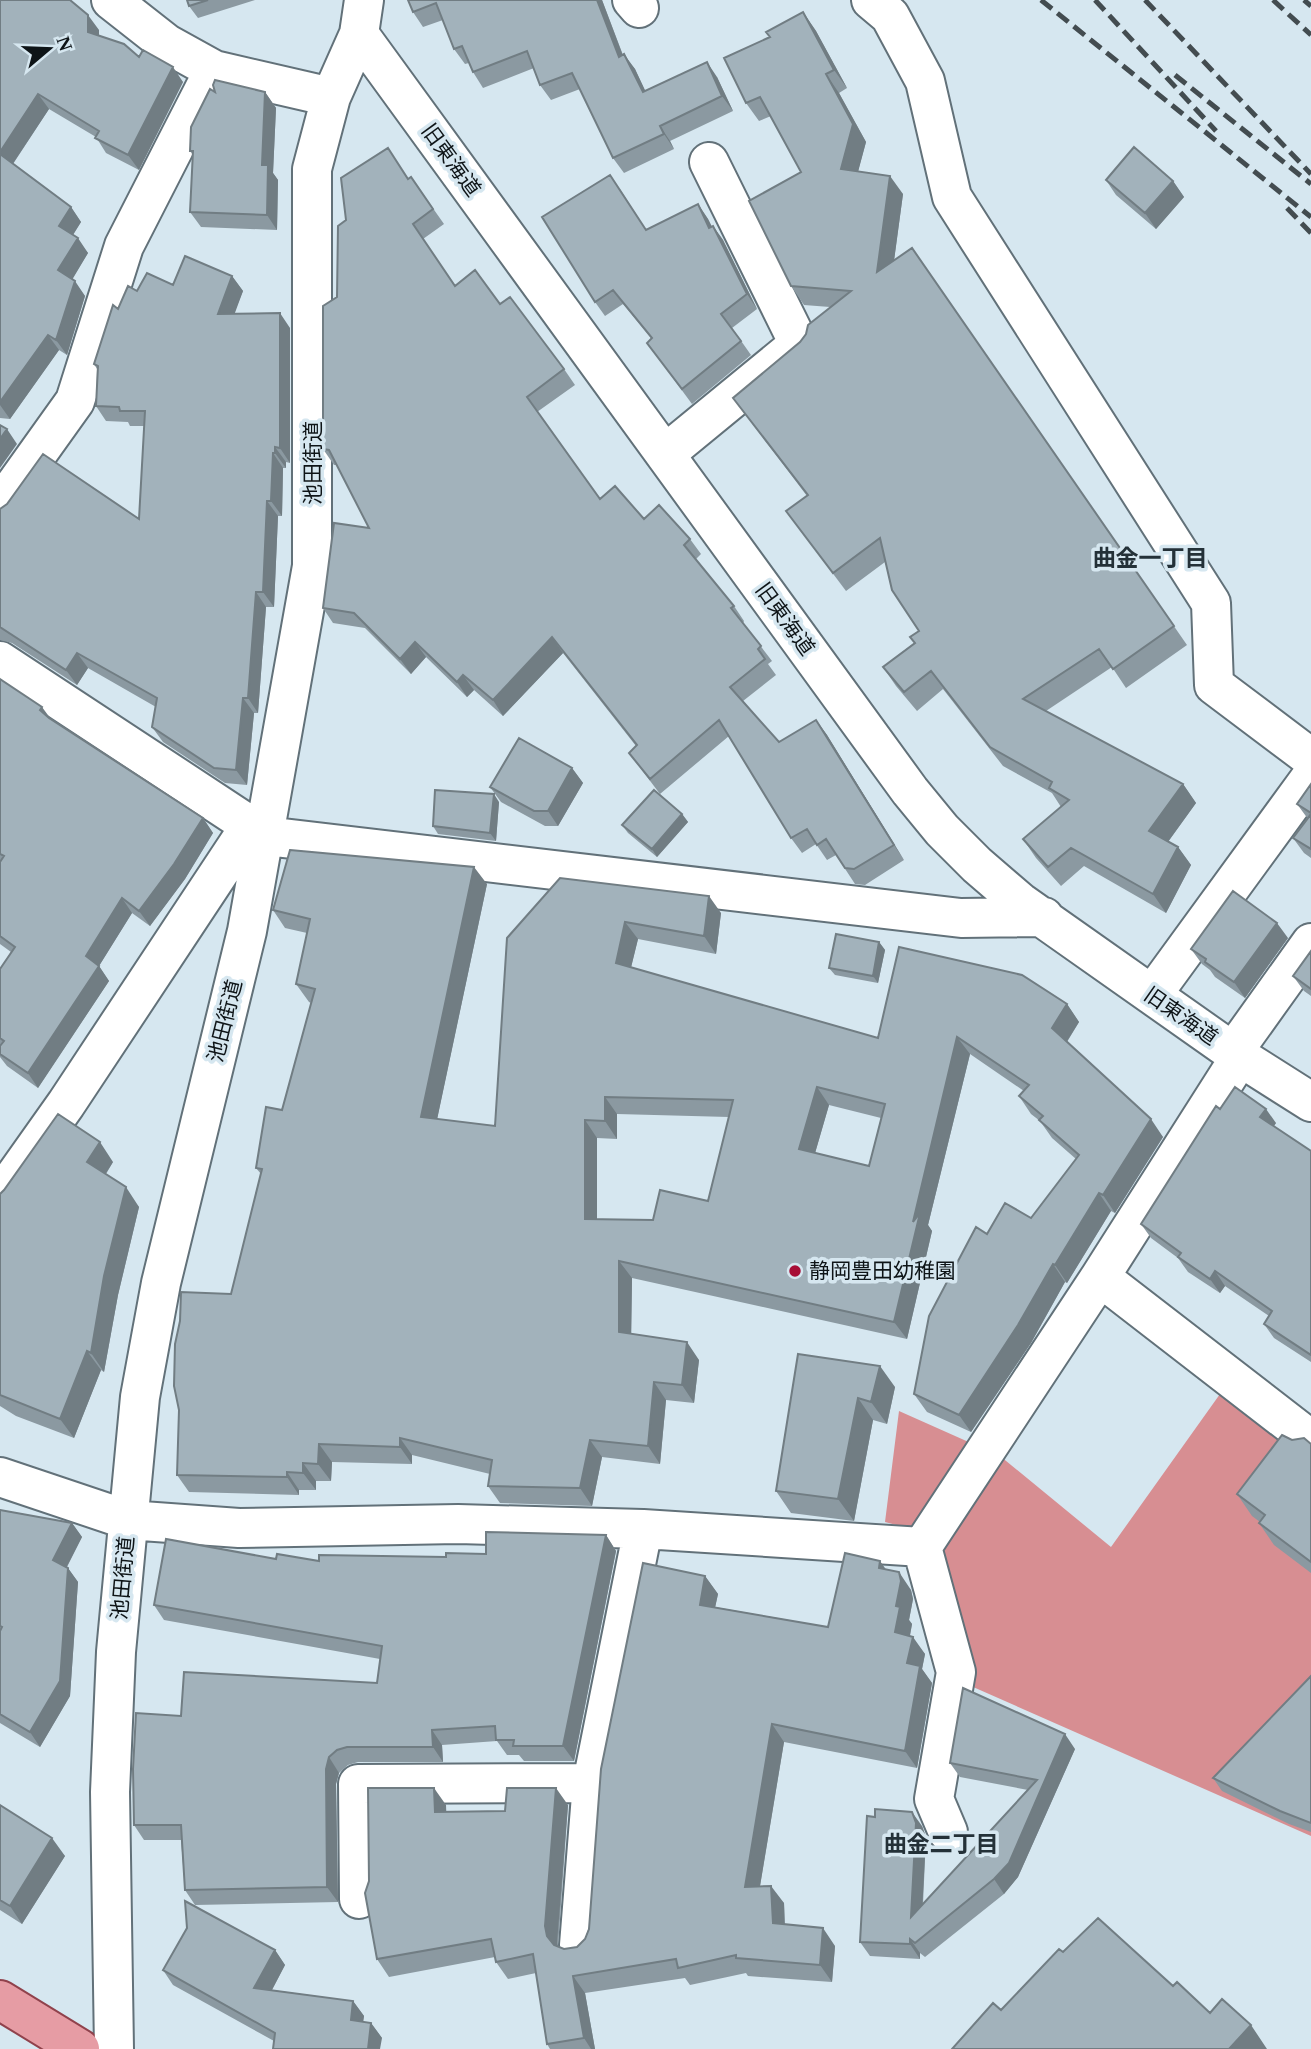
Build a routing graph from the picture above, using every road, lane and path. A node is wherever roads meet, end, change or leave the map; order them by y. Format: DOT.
graph roads {
  1 [pos="111,0"];
  2 [pos="872,0"];
  3 [pos="362,17"];
  4 [pos="214,70"];
  5 [pos="331,97"];
  6 [pos="709,162"];
  7 [pos="665,454"];
  8 [pos="0,506"];
  9 [pos="0,661"];
  10 [pos="1311,758"];
  11 [pos="1311,777"];
  12 [pos="258,831"];
  13 [pos="1044,918"];
  14 [pos="1311,943"];
  15 [pos="1152,995"];
  16 [pos="1236,1054"];
  17 [pos="1311,1102"];
  18 [pos="0,1197"];
  19 [pos="1100,1278"];
  20 [pos="1311,1440"];
  21 [pos="0,1477"];
  22 [pos="128,1520"];
  23 [pos="643,1529"];
  24 [pos="922,1547"];
  25 [pos="592,1783"];
  26 [pos="948,1832"];
  27 [pos="359,1899"];
  28 [pos="579,1945"];
  29 [pos="0,2000"];
  30 [pos="80,2049"];
  31 [pos="114,2049"];
  1 -- 4 [label="street"];
  2 -- 10 [label="street"];
  3 -- 5 [label="street, 池田街道"];
  3 -- 7 [label="street, 旧東海道"];
  4 -- 5 [label="street"];
  4 -- 8 [label="street"];
  5 -- 12 [label="street, 池田街道"];
  6 -- 7 [label="street"];
  7 -- 13 [label="street, 旧東海道"];
  9 -- 12 [label="street"];
  11 -- 15 [label="street"];
  12 -- 13 [label="street"];
  12 -- 18 [label="street"];
  12 -- 22 [label="street, 池田街道"];
  13 -- 15 [label="street, 旧東海道"];
  14 -- 16 [label="street"];
  15 -- 16 [label="street, 旧東海道"];
  16 -- 17 [label="street, 旧東海道"];
  16 -- 19 [label="street"];
  19 -- 20 [label="street"];
  19 -- 24 [label="street"];
  21 -- 22 [label="street"];
  22 -- 23 [label="street"];
  22 -- 31 [label="street, 池田街道"];
  23 -- 24 [label="street"];
  23 -- 25 [label="street"];
  24 -- 26 [label="street"];
  25 -- 27 [label="street"];
  25 -- 28 [label="street"];
  29 -- 30 [label="main road"];
}
